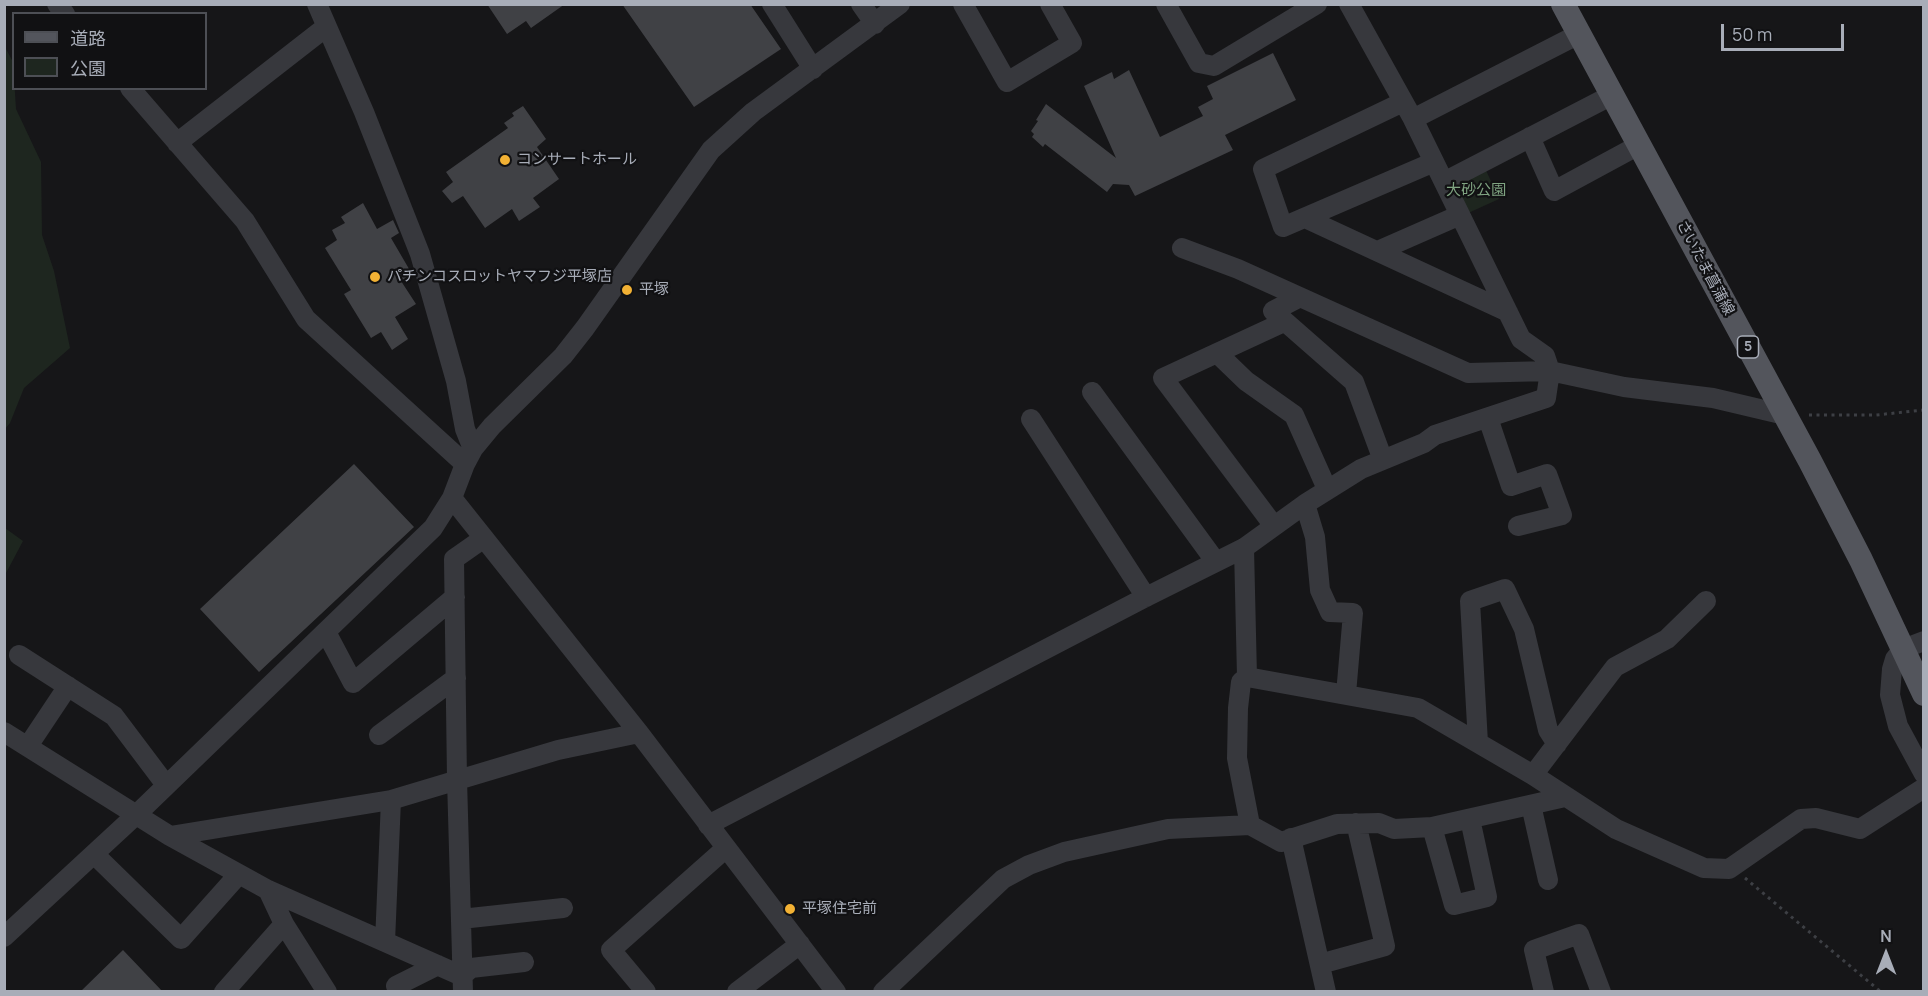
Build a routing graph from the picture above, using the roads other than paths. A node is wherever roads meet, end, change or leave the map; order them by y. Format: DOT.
graph roads {
  1 [pos="317,4"];
  2 [pos="772,4"];
  3 [pos="861,4"];
  4 [pos="900,4"];
  5 [pos="963,4"];
  6 [pos="1050,4"];
  7 [pos="1166,4"];
  8 [pos="1317,4"];
  9 [pos="1349,4"];
  10 [pos="1563,4"];
  11 [pos="875,24"];
  12 [pos="326,27"];
  13 [pos="1579,34"];
  14 [pos="813,69"];
  15 [pos="132,90"];
  16 [pos="1612,95"];
  17 [pos="1403,102"];
  18 [pos="1413,119"];
  19 [pos="1530,137"];
  20 [pos="177,143"];
  21 [pos="1639,145"];
  22 [pos="1434,162"];
  23 [pos="1444,182"];
  24 [pos="1460,215"];
  25 [pos="1305,218"];
  26 [pos="1182,248"];
  27 [pos="1378,251"];
  28 [pos="1300,297"];
  29 [pos="1508,312"];
  30 [pos="1284,322"];
  31 [pos="1217,353"];
  32 [pos="1550,371"];
  33 [pos="1092,392"];
  34 [pos="1785,415"];
  35 [pos="1488,418"];
  36 [pos="1031,419"];
  37 [pos="469,456"];
  38 [pos="1383,460"];
  39 [pos="1327,489"];
  40 [pos="452,498"];
  41 [pos="1305,504"];
  42 [pos="1274,526"];
  43 [pos="1518,526"];
  44 [pos="484,538"];
  45 [pos="1244,548"];
  46 [pos="1216,562"];
  47 [pos="455,597"];
  48 [pos="1146,597"];
  49 [pos="1706,601"];
  50 [pos="326,632"];
  51 [pos="1913,645"];
  52 [pos="19,655"];
  53 [pos="1247,676"];
  54 [pos="456,678"];
  55 [pos="68,686"];
  56 [pos="1346,694"];
  57 [pos="1923,694"];
  58 [pos="4,732"];
  59 [pos="639,733"];
  60 [pos="379,735"];
  61 [pos="1478,743"];
  62 [pos="1557,744"];
  63 [pos="28,746"];
  64 [pos="1923,774"];
  65 [pos="1533,775"];
  66 [pos="457,779"];
  67 [pos="166,785"];
  68 [pos="1923,788"];
  69 [pos="1565,797"];
  70 [pos="391,800"];
  71 [pos="1531,805"];
  72 [pos="137,813"];
  73 [pos="1470,819"];
  74 [pos="1356,823"];
  75 [pos="708,825"];
  76 [pos="1250,825"];
  77 [pos="1432,827"];
  78 [pos="170,836"];
  79 [pos="1291,838"];
  80 [pos="726,848"];
  81 [pos="94,854"];
  82 [pos="239,874"];
  83 [pos="1548,880"];
  84 [pos="268,890"];
  85 [pos="563,908"];
  86 [pos="460,919"];
  87 [pos="284,924"];
  88 [pos="4,937"];
  89 [pos="385,942"];
  90 [pos="800,944"];
  91 [pos="524,962"];
  92 [pos="1320,964"];
  93 [pos="438,965"];
  94 [pos="463,984"];
  95 [pos="396,986"];
  96 [pos="233,988"];
  97 [pos="327,992"];
  98 [pos="646,992"];
  99 [pos="737,992"];
  100 [pos="836,992"];
  101 [pos="883,992"];
  102 [pos="1326,992"];
  103 [pos="1544,992"];
  104 [pos="1601,992"];
  1 -- 12 [label="street"];
  2 -- 14 [label="street"];
  3 -- 11 [label="street"];
  4 -- 11 [label="street"];
  5 -- 6 [label="street"];
  7 -- 8 [label="street"];
  9 -- 17 [label="street"];
  10 -- 13 [label="main road, さいたま菖蒲線 / 5"];
  11 -- 14 [label="street"];
  12 -- 20 [label="street"];
  12 -- 37 [label="street"];
  13 -- 16 [label="main road, さいたま菖蒲線 / 5"];
  13 -- 18 [label="street"];
  14 -- 37 [label="street"];
  15 -- 20 [label="street"];
  16 -- 19 [label="street"];
  16 -- 21 [label="main road, さいたま菖蒲線 / 5"];
  17 -- 18 [label="street"];
  17 -- 25 [label="street"];
  18 -- 22 [label="street"];
  19 -- 21 [label="street"];
  19 -- 23 [label="street"];
  20 -- 37 [label="street"];
  21 -- 34 [label="main road, さいたま菖蒲線 / 5"];
  22 -- 23 [label="street"];
  22 -- 25 [label="street"];
  23 -- 24 [label="street"];
  24 -- 27 [label="street"];
  24 -- 29 [label="street"];
  25 -- 27 [label="street"];
  26 -- 28 [label="street"];
  27 -- 29 [label="street"];
  28 -- 30 [label="street"];
  28 -- 32 [label="street"];
  29 -- 32 [label="street"];
  30 -- 31 [label="street"];
  30 -- 38 [label="street"];
  31 -- 39 [label="street"];
  31 -- 42 [label="street"];
  32 -- 34 [label="street"];
  32 -- 35 [label="street"];
  33 -- 46 [label="street"];
  34 -- 51 [label="main road, さいたま菖蒲線 / 5"];
  35 -- 38 [label="street"];
  35 -- 43 [label="street"];
  36 -- 48 [label="street"];
  37 -- 40 [label="street"];
  38 -- 39 [label="street"];
  39 -- 41 [label="street"];
  40 -- 44 [label="street"];
  40 -- 50 [label="street"];
  41 -- 42 [label="street"];
  41 -- 56 [label="street"];
  42 -- 45 [label="street"];
  44 -- 47 [label="street"];
  44 -- 59 [label="street"];
  45 -- 46 [label="street"];
  45 -- 53 [label="street"];
  46 -- 48 [label="street"];
  47 -- 50 [label="street"];
  47 -- 54 [label="street"];
  48 -- 75 [label="street"];
  49 -- 62 [label="street"];
  50 -- 67 [label="street"];
  51 -- 57 [label="main road, さいたま菖蒲線 / 5"];
  51 -- 64 [label="street"];
  52 -- 55 [label="street"];
  53 -- 56 [label="street"];
  53 -- 76 [label="street"];
  54 -- 60 [label="street"];
  54 -- 66 [label="street"];
  55 -- 63 [label="street"];
  55 -- 67 [label="street"];
  56 -- 61 [label="street"];
  58 -- 63 [label="street"];
  59 -- 66 [label="street"];
  59 -- 75 [label="street"];
  61 -- 62 [label="street"];
  61 -- 65 [label="street"];
  62 -- 65 [label="street"];
  63 -- 72 [label="street"];
  65 -- 69 [label="street"];
  66 -- 70 [label="street"];
  66 -- 86 [label="street"];
  67 -- 72 [label="street"];
  68 -- 69 [label="street"];
  69 -- 71 [label="street"];
  70 -- 78 [label="street"];
  70 -- 89 [label="street"];
  71 -- 73 [label="street"];
  71 -- 83 [label="street"];
  72 -- 78 [label="street"];
  72 -- 81 [label="street"];
  73 -- 77 [label="street"];
  73 -- 77 [label="street"];
  74 -- 77 [label="street"];
  74 -- 79 [label="street"];
  74 -- 92 [label="street"];
  75 -- 80 [label="street"];
  76 -- 79 [label="street"];
  76 -- 101 [label="street"];
  78 -- 82 [label="street"];
  79 -- 92 [label="street"];
  80 -- 90 [label="street"];
  80 -- 98 [label="street"];
  81 -- 82 [label="street"];
  81 -- 88 [label="street"];
  82 -- 84 [label="street"];
  84 -- 87 [label="street"];
  84 -- 89 [label="street"];
  85 -- 86 [label="street"];
  86 -- 94 [label="street"];
  87 -- 96 [label="street"];
  87 -- 97 [label="street"];
  89 -- 93 [label="street"];
  90 -- 99 [label="street"];
  90 -- 100 [label="street"];
  91 -- 94 [label="street"];
  92 -- 102 [label="street"];
  93 -- 94 [label="street"];
  93 -- 95 [label="street"];
  103 -- 104 [label="street"];
}
